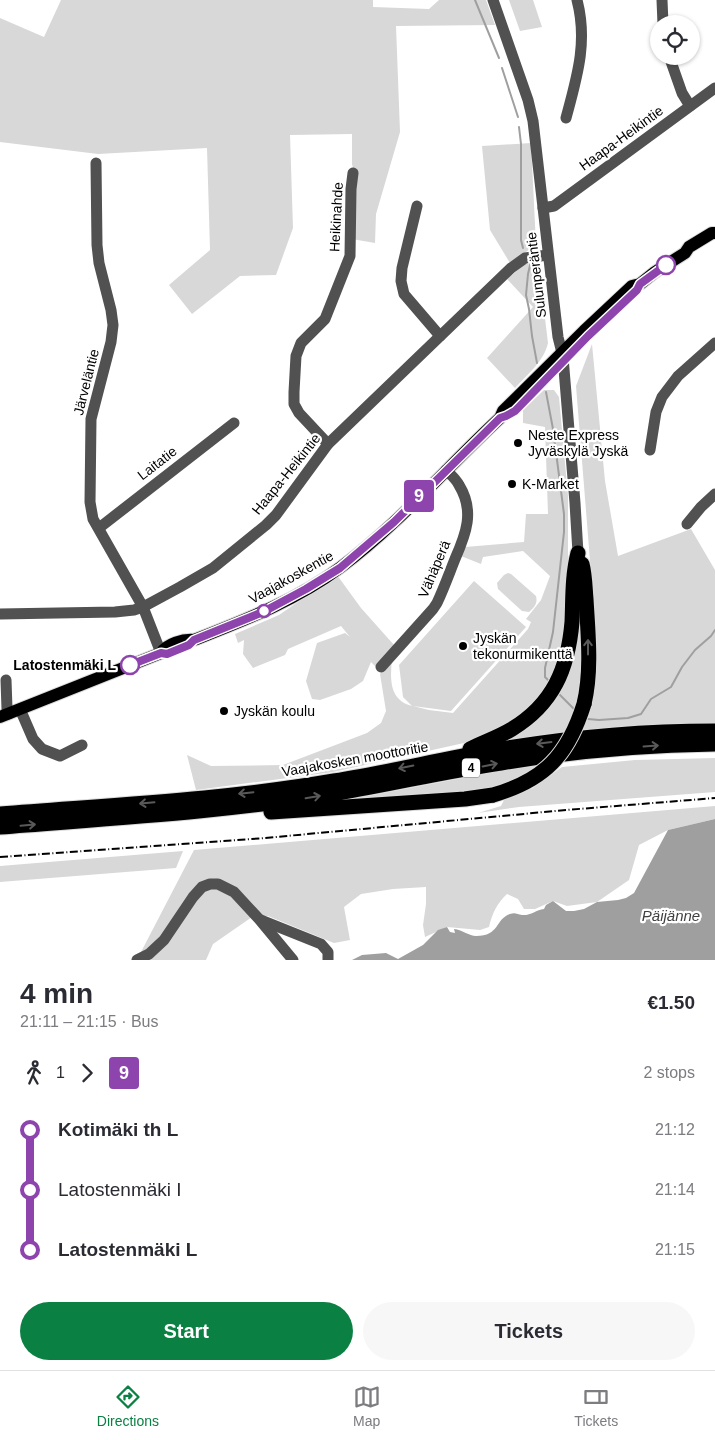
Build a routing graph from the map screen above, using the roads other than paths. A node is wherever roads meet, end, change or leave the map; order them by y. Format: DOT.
graph roads {
  1 [pos="493,0"];
  2 [pos="577,0"];
  3 [pos="662,0"];
  4 [pos="663,15"];
  5 [pos="672,65"];
  6 [pos="715,88"];
  7 [pos="690,106"];
  8 [pos="566,118"];
  9 [pos="96,162"];
  10 [pos="353,173"];
  11 [pos="417,206"];
  12 [pos="543,208"];
  13 [pos="715,233"];
  14 [pos="715,239"];
  15 [pos="685,253"];
  16 [pos="548,255"];
  17 [pos="440,336"];
  18 [pos="715,343"];
  19 [pos="562,357"];
  20 [pos="234,423"];
  21 [pos="328,444"];
  22 [pos="650,450"];
  23 [pos="446,470"];
  24 [pos="715,494"];
  25 [pos="687,524"];
  26 [pos="99,528"];
  27 [pos="578,553"];
  28 [pos="143,606"];
  29 [pos="0,614"];
  30 [pos="161,653"];
  31 [pos="381,667"];
  32 [pos="6,680"];
  33 [pos="10,713"];
  34 [pos="715,732"];
  35 [pos="715,744"];
  36 [pos="82,745"];
  37 [pos="454,758"];
  38 [pos="230,808"];
  39 [pos="0,814"];
  40 [pos="0,827"];
  41 [pos="259,919"];
  42 [pos="137,960"];
  43 [pos="293,960"];
  44 [pos="328,960"];
  1 -- 12 [label="street, Sulunperäntie"];
  2 -- 8 [label="street"];
  3 -- 4 [label="street"];
  5 -- 7 [label="street"];
  6 -- 7 [label="street, Haapa-Heikintie"];
  7 -- 12 [label="street, Haapa-Heikintie"];
  9 -- 26 [label="street, Järveläntie"];
  10 -- 21 [label="street, Heikinahde"];
  11 -- 17 [label="street"];
  12 -- 16 [label="street, Sulunperäntie"];
  13 -- 15 [label="main road, Vaajakoskentie"];
  14 -- 15 [label="main road, Vaajakoskentie"];
  15 -- 19 [label="main road, Vaajakoskentie"];
  16 -- 17 [label="street, Haapa-Heikintie"];
  16 -- 19 [label="street, Sulunperäntie"];
  17 -- 21 [label="street, Haapa-Heikintie"];
  18 -- 22 [label="street"];
  19 -- 23 [label="main road, Vaajakoskentie"];
  19 -- 27 [label="street, Sulunperäntie"];
  20 -- 26 [label="street, Laitatie"];
  21 -- 28 [label="street, Haapa-Heikintie"];
  23 -- 30 [label="main road, Vaajakoskentie"];
  23 -- 31 [label="street, Vähäperä"];
  24 -- 25 [label="street"];
  26 -- 28 [label="street, Järveläntie"];
  27 -- 37 [label="highway"];
  38 -- 27 [label="highway, one-way, bridge"];
  28 -- 29 [label="street, Haapa-Heikintie"];
  28 -- 30 [label="street, Järveläntie"];
  30 -- 33 [label="main road, Vaajakoskentie"];
  32 -- 33 [label="street"];
  33 -- 36 [label="street"];
  34 -- 37 [label="highway, Vaajakosken moottoritie / 4, one-way"];
  38 -- 35 [label="highway, 4, one-way"];
  37 -- 39 [label="highway, Vaajakosken moottoritie / 4, one-way"];
  40 -- 38 [label="highway, 4, one-way"];
  41 -- 42 [label="street"];
  41 -- 43 [label="street"];
  41 -- 44 [label="street"];
}
